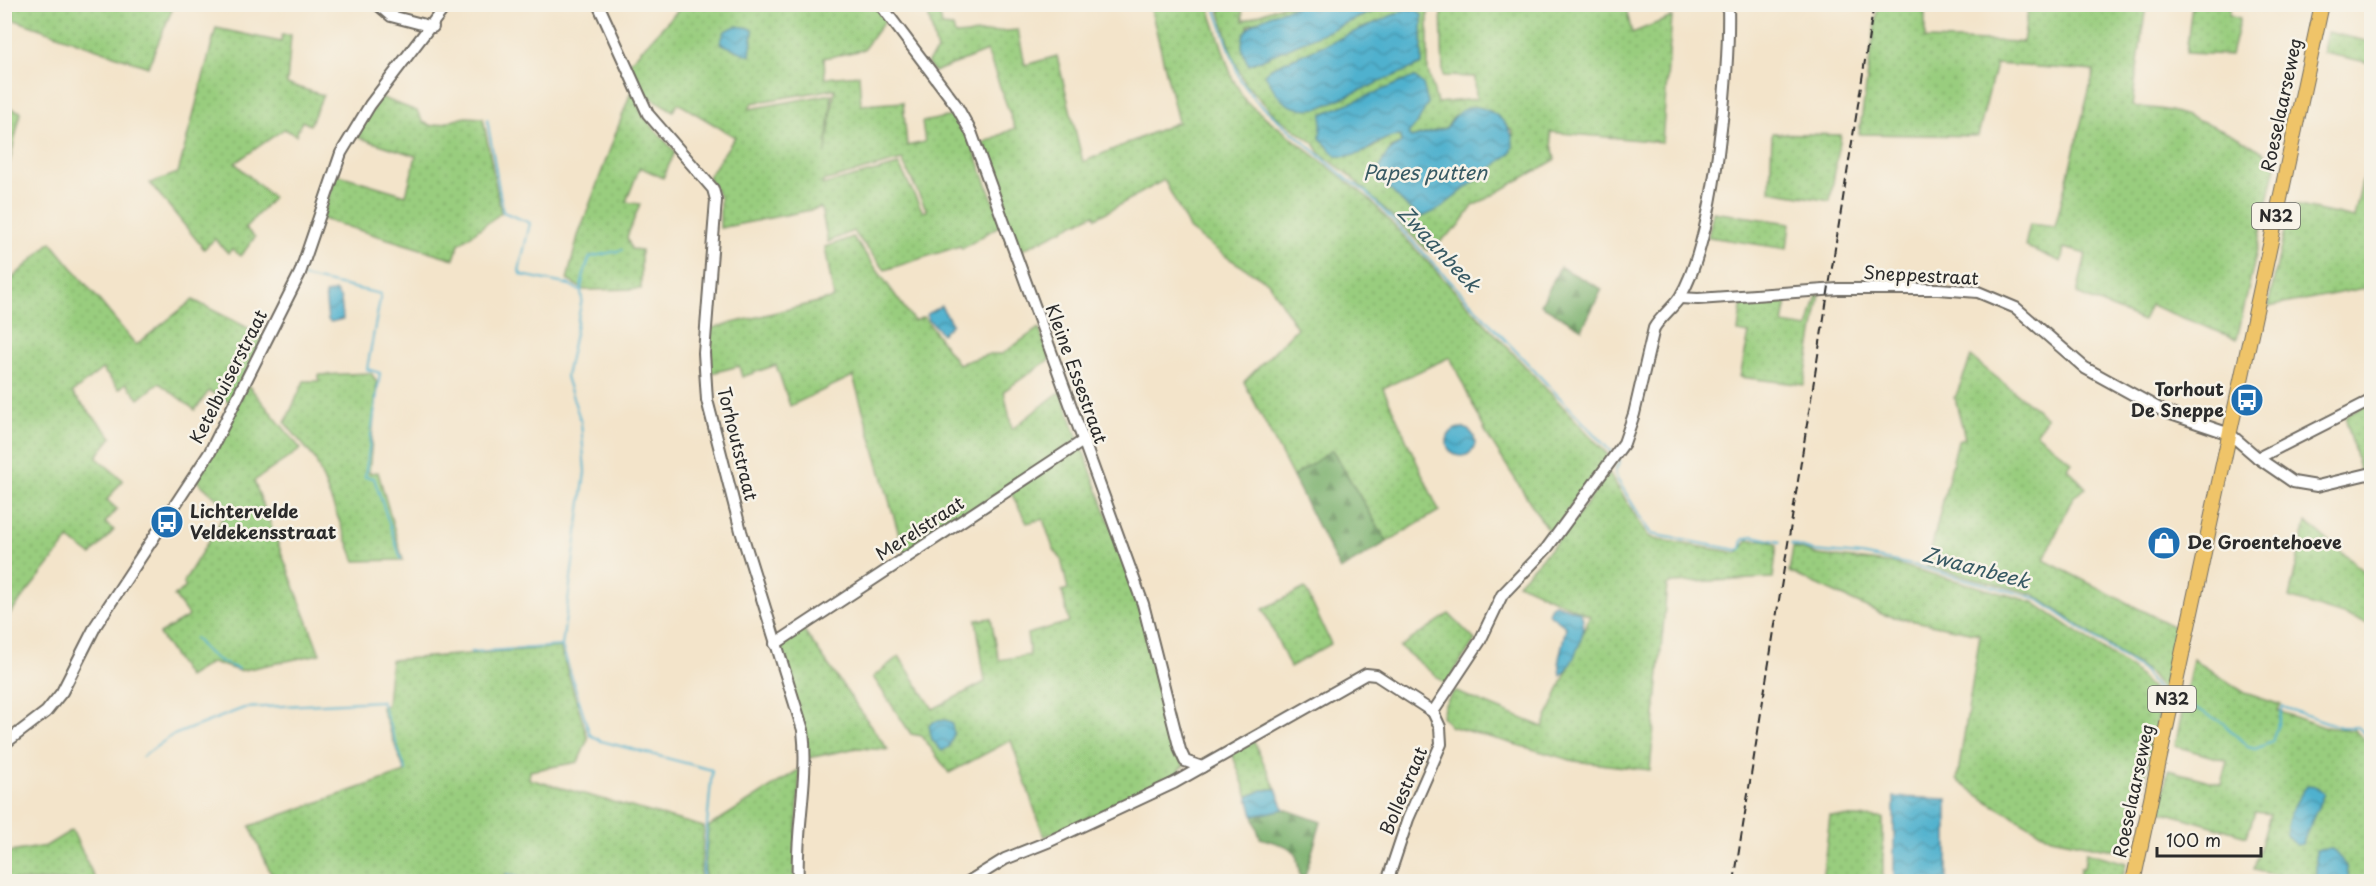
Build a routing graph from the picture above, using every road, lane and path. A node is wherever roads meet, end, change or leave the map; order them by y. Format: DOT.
graph roads {
  1 [pos="377,4"];
  2 [pos="447,4"];
  3 [pos="598,4"];
  4 [pos="880,4"];
  5 [pos="1728,4"];
  6 [pos="2322,4"];
  7 [pos="433,27"];
  8 [pos="1680,298"];
  9 [pos="2372,400"];
  10 [pos="2230,434"];
  11 [pos="1083,441"];
  12 [pos="2258,458"];
  13 [pos="2372,473"];
  14 [pos="775,644"];
  15 [pos="1433,712"];
  16 [pos="4,744"];
  17 [pos="1202,767"];
  18 [pos="798,882"];
  19 [pos="968,882"];
  20 [pos="1387,882"];
  21 [pos="2133,882"];
  1 -- 7 [label="street"];
  2 -- 7 [label="street, Ketelbuiserstraat"];
  3 -- 14 [label="street, Torhoutstraat"];
  4 -- 11 [label="street, Kleine Essestraat"];
  5 -- 8 [label="street"];
  6 -- 10 [label="main road, Roeselaarseweg / N32"];
  7 -- 16 [label="street, Ketelbuiserstraat"];
  8 -- 10 [label="street, Sneppestraat"];
  8 -- 15 [label="street"];
  9 -- 12 [label="street"];
  10 -- 12 [label="street"];
  10 -- 21 [label="main road, Roeselaarseweg / N32"];
  11 -- 14 [label="street, Merelstraat"];
  11 -- 17 [label="street, Kleine Essestraat"];
  12 -- 13 [label="street"];
  14 -- 18 [label="street, Torhoutstraat"];
  15 -- 17 [label="street"];
  15 -- 20 [label="street, Bollestraat"];
  17 -- 19 [label="street"];
}
